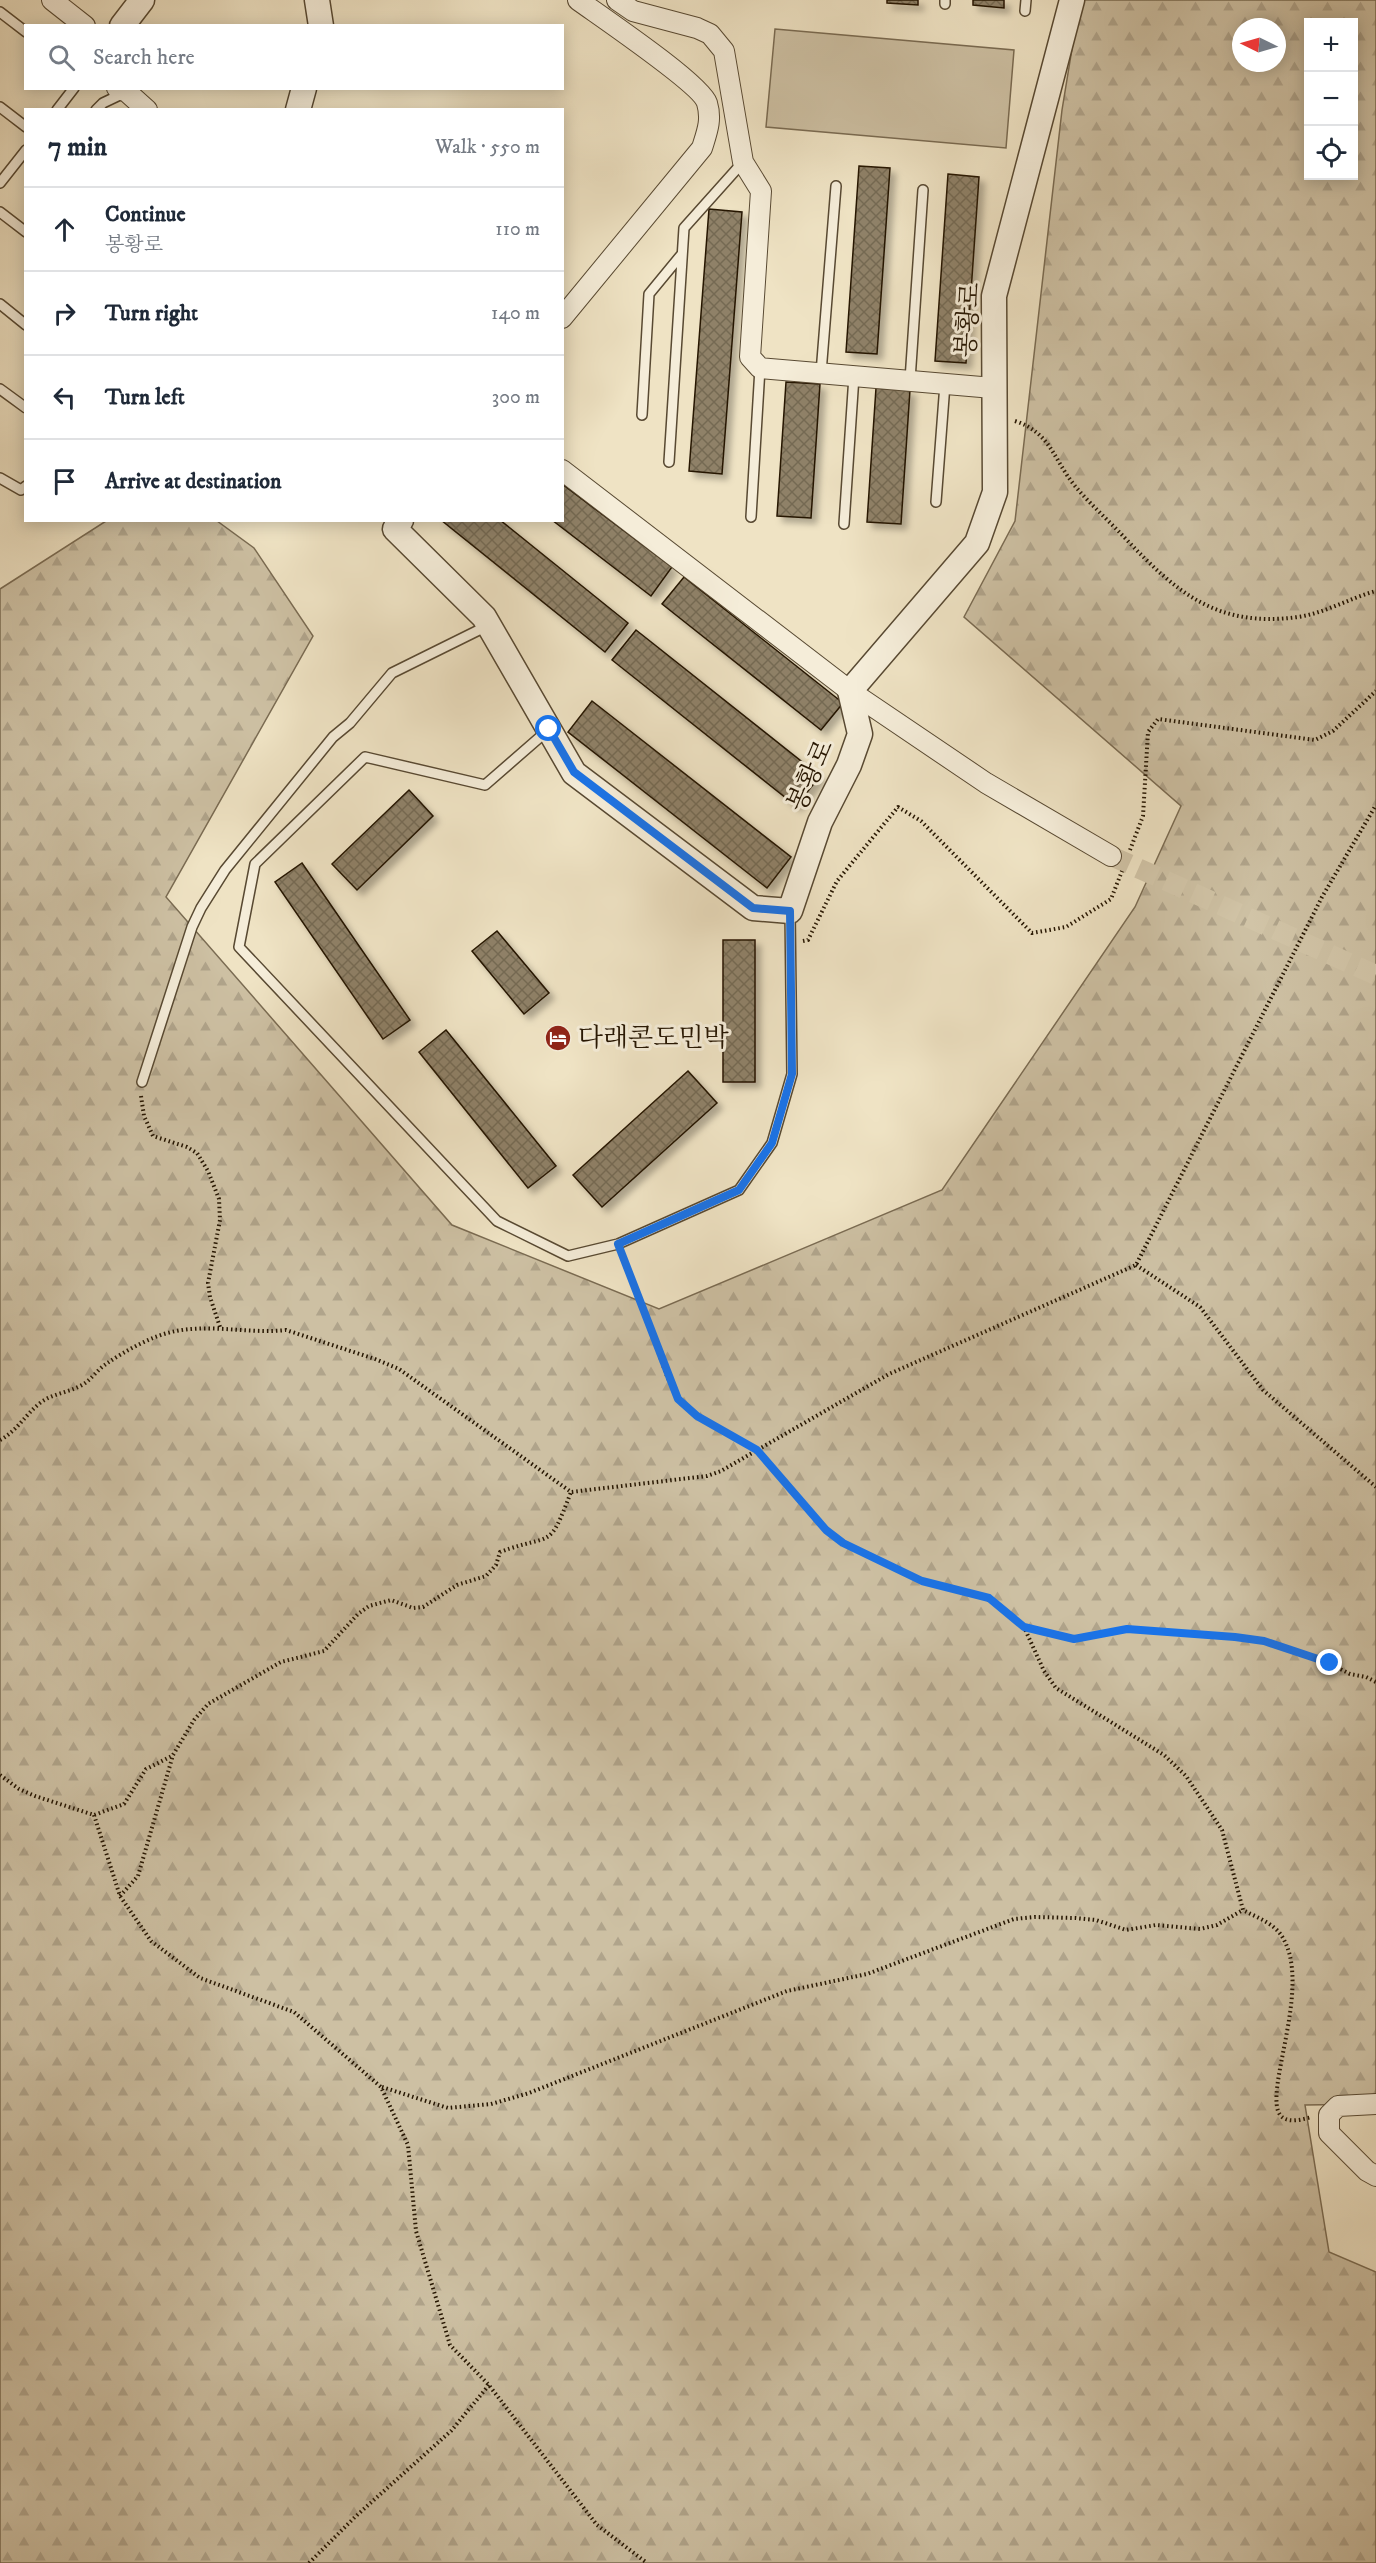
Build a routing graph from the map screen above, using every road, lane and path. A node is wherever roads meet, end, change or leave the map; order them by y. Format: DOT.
graph roads {
  1 [pos="52,0"];
  2 [pos="142,0"];
  3 [pos="317,0"];
  4 [pos="578,0"];
  5 [pos="617,0"];
  6 [pos="1026,0"];
  7 [pos="1072,0"];
  8 [pos="1025,11"];
  9 [pos="0,12"];
  10 [pos="82,24"];
  11 [pos="124,24"];
  12 [pos="321,24"];
  13 [pos="24,30"];
  14 [pos="72,90"];
  15 [pos="122,90"];
  16 [pos="303,90"];
  17 [pos="0,107"];
  18 [pos="59,108"];
  19 [pos="98,108"];
  20 [pos="144,108"];
  21 [pos="299,108"];
  22 [pos="24,125"];
  23 [pos="24,153"];
  24 [pos="743,162"];
  25 [pos="0,183"];
  26 [pos="836,186"];
  27 [pos="923,190"];
  28 [pos="0,212"];
  29 [pos="24,230"];
  30 [pos="682,254"];
  31 [pos="0,304"];
  32 [pos="564,316"];
  33 [pos="24,323"];
  34 [pos="760,368"];
  35 [pos="821,373"];
  36 [pos="854,376"];
  37 [pos="910,380"];
  38 [pos="945,384"];
  39 [pos="0,388"];
  40 [pos="993,388"];
  41 [pos="24,406"];
  42 [pos="642,415"];
  43 [pos="993,423"];
  44 [pos="669,462"];
  45 [pos="564,472"];
  46 [pos="0,478"];
  47 [pos="24,488"];
  48 [pos="936,502"];
  49 [pos="751,517"];
  50 [pos="400,522"];
  51 [pos="844,524"];
  52 [pos="1376,591"];
  53 [pos="488,625"];
  54 [pos="850,691"];
  55 [pos="549,729"];
  56 [pos="1376,805"];
  57 [pos="1111,856"];
  58 [pos="790,911"];
  59 [pos="142,1082"];
  60 [pos="618,1244"];
  61 [pos="1136,1265"];
  62 [pos="220,1327"];
  63 [pos="0,1440"];
  64 [pos="757,1450"];
  65 [pos="1376,1487"];
  66 [pos="571,1492"];
  67 [pos="1024,1627"];
  68 [pos="1376,1682"];
  69 [pos="173,1755"];
  70 [pos="0,1775"];
  71 [pos="94,1815"];
  72 [pos="120,1896"];
  73 [pos="1243,1910"];
  74 [pos="381,2087"];
  75 [pos="1376,2104"];
  76 [pos="1333,2110"];
  77 [pos="1376,2176"];
  78 [pos="489,2385"];
  79 [pos="309,2563"];
  80 [pos="648,2563"];
  1 -- 10 [label="street"];
  2 -- 11 [label="street"];
  3 -- 12 [label="street"];
  4 -- 32 [label="street"];
  5 -- 24 [label="street"];
  6 -- 8 [label="lane"];
  7 -- 40 [label="street, 봉황로"];
  9 -- 13 [label="lane"];
  14 -- 18 [label="lane"];
  15 -- 19 [label="lane"];
  15 -- 20 [label="street"];
  16 -- 21 [label="street"];
  17 -- 22 [label="lane"];
  23 -- 25 [label="lane"];
  24 -- 30 [label="lane"];
  24 -- 34 [label="street"];
  26 -- 35 [label="lane"];
  27 -- 37 [label="lane"];
  28 -- 29 [label="lane"];
  30 -- 42 [label="lane"];
  30 -- 44 [label="lane"];
  31 -- 33 [label="lane"];
  34 -- 35 [label="street"];
  34 -- 49 [label="lane"];
  35 -- 36 [label="street"];
  36 -- 37 [label="street"];
  36 -- 51 [label="lane"];
  37 -- 38 [label="street"];
  38 -- 40 [label="street"];
  38 -- 48 [label="lane"];
  39 -- 41 [label="lane"];
  40 -- 43 [label="street, 봉황로"];
  43 -- 52 [label="path"];
  43 -- 54 [label="street, 봉황로"];
  45 -- 54 [label="street"];
  46 -- 47 [label="lane"];
  50 -- 53 [label="street"];
  53 -- 55 [label="street"];
  53 -- 59 [label="lane"];
  54 -- 57 [label="street"];
  54 -- 58 [label="street, 봉황로"];
  55 -- 58 [label="street"];
  55 -- 60 [label="lane"];
  56 -- 61 [label="path"];
  58 -- 60 [label="lane"];
  59 -- 62 [label="path"];
  60 -- 64 [label="path"];
  61 -- 64 [label="path"];
  61 -- 65 [label="path"];
  62 -- 63 [label="path"];
  62 -- 66 [label="path"];
  64 -- 66 [label="path"];
  64 -- 67 [label="path"];
  66 -- 69 [label="path"];
  67 -- 68 [label="path"];
  67 -- 73 [label="path"];
  69 -- 71 [label="path"];
  69 -- 72 [label="path"];
  70 -- 71 [label="path"];
  71 -- 72 [label="path"];
  72 -- 74 [label="path"];
  73 -- 74 [label="path"];
  73 -- 76 [label="path"];
  74 -- 78 [label="path"];
  75 -- 76 [label="street"];
  76 -- 77 [label="street"];
  78 -- 79 [label="path"];
  78 -- 80 [label="path"];
}
